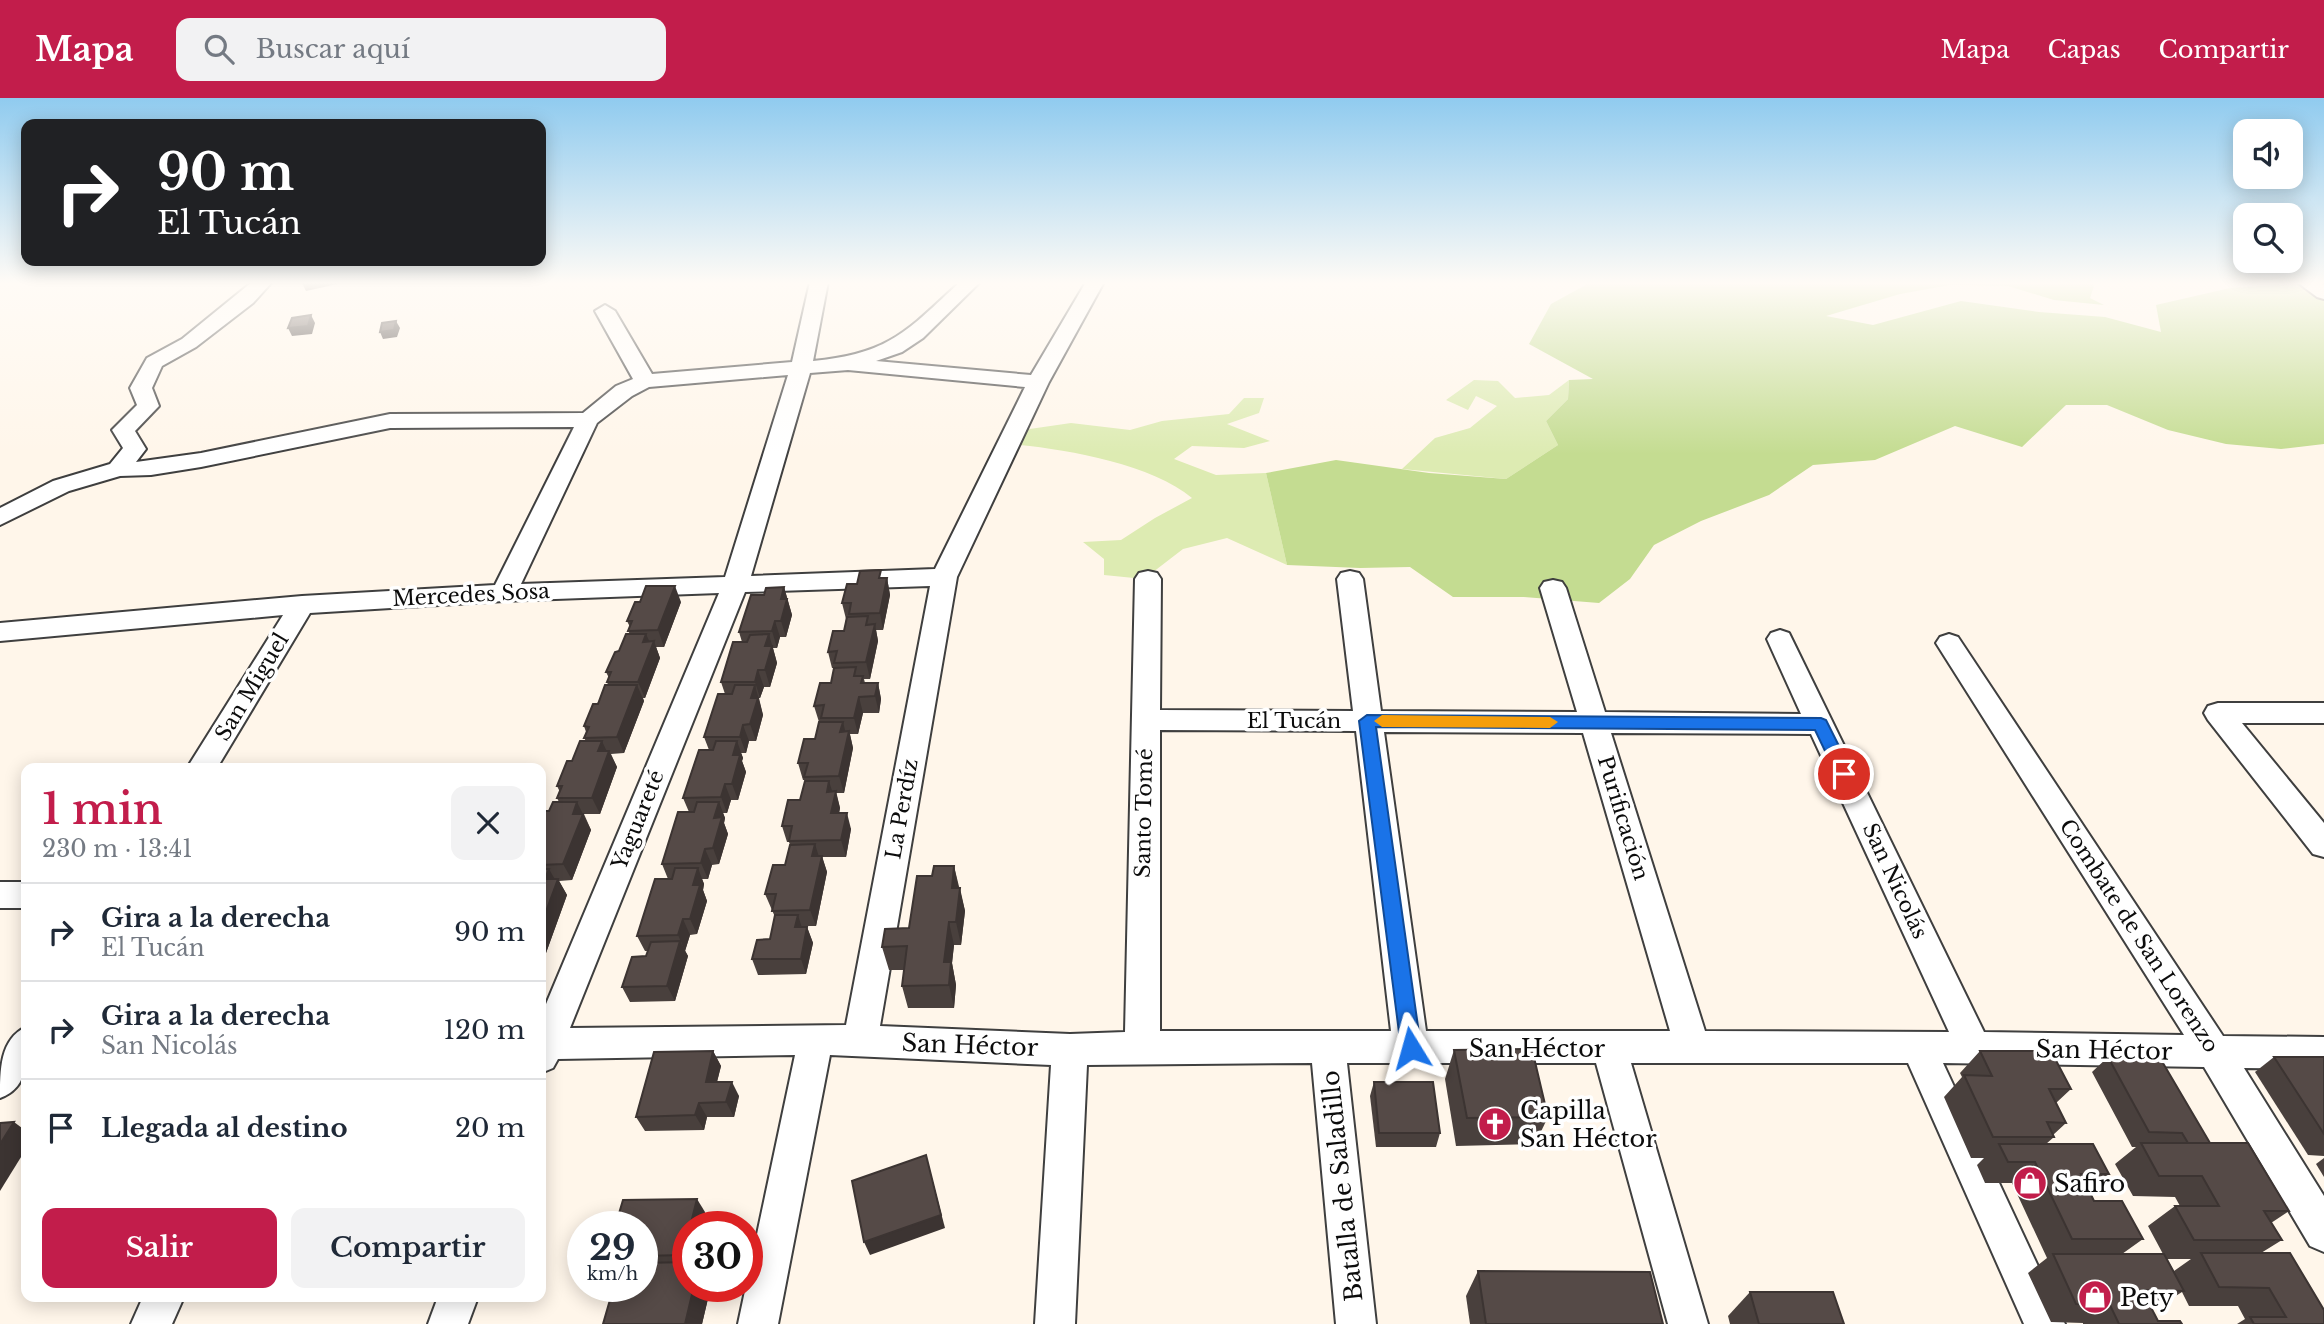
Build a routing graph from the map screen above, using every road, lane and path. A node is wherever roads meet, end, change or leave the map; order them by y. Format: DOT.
graph roads {
  1 [pos="193,339"];
  2 [pos="621,339"];
  3 [pos="807,339"];
  4 [pos="908,339"];
  5 [pos="1063,339"];
  6 [pos="846,364"];
  7 [pos="801,367"];
  8 [pos="645,381"];
  9 [pos="1038,382"];
  10 [pos="588,420"];
  11 [pos="118,469"];
  12 [pos="0,518"];
  13 [pos="944,577"];
  14 [pos="1147,579"];
  15 [pos="1350,579"];
  16 [pos="736,583"];
  17 [pos="1553,588"];
  18 [pos="504,593"];
  19 [pos="302,605"];
  20 [pos="0,632"];
  21 [pos="1780,639"];
  22 [pos="1949,643"];
  23 [pos="2324,713"];
  24 [pos="1145,720"];
  25 [pos="1367,721"];
  26 [pos="1594,723"];
  27 [pos="1821,724"];
  28 [pos="205,763"];
  29 [pos="2324,845"];
  30 [pos="0,895"];
  31 [pos="21,895"];
  32 [pos="546,1038"];
  33 [pos="816,1039"];
  34 [pos="860,1041"];
  35 [pos="1142,1047"];
  36 [pos="1918,1047"];
  37 [pos="546,1048"];
  38 [pos="1411,1048"];
  39 [pos="1609,1048"];
  40 [pos="1693,1048"];
  41 [pos="1974,1048"];
  42 [pos="1070,1049"];
  43 [pos="1328,1049"];
  44 [pos="2215,1053"];
  45 [pos="2324,1053"];
  46 [pos="2324,1232"];
  47 [pos="162,1302"];
  48 [pos="456,1302"];
  49 [pos="151,1324"];
  50 [pos="448,1324"];
  51 [pos="758,1324"];
  52 [pos="1055,1324"];
  53 [pos="1356,1324"];
  54 [pos="1688,1324"];
  55 [pos="2045,1324"];
  1 -- 11 [label="street"];
  2 -- 8 [label="street"];
  3 -- 7 [label="street, Yaguareté"];
  4 -- 6 [label="street"];
  5 -- 9 [label="street"];
  6 -- 7 [label="street"];
  6 -- 9 [label="street"];
  7 -- 8 [label="street"];
  7 -- 16 [label="street, Yaguareté"];
  8 -- 10 [label="street"];
  9 -- 13 [label="street"];
  10 -- 11 [label="street"];
  10 -- 18 [label="street"];
  11 -- 12 [label="street"];
  13 -- 16 [label="street, Mercedes Sosa"];
  13 -- 34 [label="street, La Perdíz"];
  14 -- 24 [label="street, Santo Tomé"];
  15 -- 25 [label="street"];
  16 -- 18 [label="street, Mercedes Sosa"];
  16 -- 32 [label="street, Yaguareté"];
  17 -- 26 [label="street, Purificación"];
  18 -- 19 [label="street, Mercedes Sosa"];
  19 -- 20 [label="street, Mercedes Sosa"];
  19 -- 28 [label="street, San Miguel"];
  21 -- 27 [label="street, San Nicolás"];
  22 -- 44 [label="street, Combate de San Lorenzo"];
  23 -- 29 [label="street"];
  24 -- 25 [label="street, El Tucán"];
  24 -- 35 [label="street, Santo Tomé"];
  25 -- 26 [label="street, El Tucán"];
  25 -- 38 [label="street"];
  26 -- 27 [label="street, El Tucán"];
  26 -- 40 [label="street, Purificación"];
  27 -- 41 [label="street, San Nicolás"];
  30 -- 31 [label="street"];
  33 -- 34 [label="street, San Héctor"];
  33 -- 37 [label="street, San Héctor"];
  33 -- 51 [label="street"];
  34 -- 42 [label="street, San Héctor"];
  35 -- 42 [label="street, San Héctor"];
  35 -- 43 [label="street, San Héctor"];
  36 -- 40 [label="street, San Héctor"];
  36 -- 41 [label="street, San Héctor"];
  36 -- 55 [label="street"];
  38 -- 39 [label="street, San Héctor"];
  38 -- 43 [label="street, San Héctor"];
  39 -- 40 [label="street, San Héctor"];
  39 -- 54 [label="street"];
  41 -- 44 [label="street, San Héctor"];
  42 -- 52 [label="street"];
  43 -- 53 [label="street, Batalla de Saladillo"];
  44 -- 45 [label="street, San Héctor"];
  44 -- 46 [label="street, Combate de San Lorenzo"];
  47 -- 49 [label="street"];
  48 -- 50 [label="street"];
}
